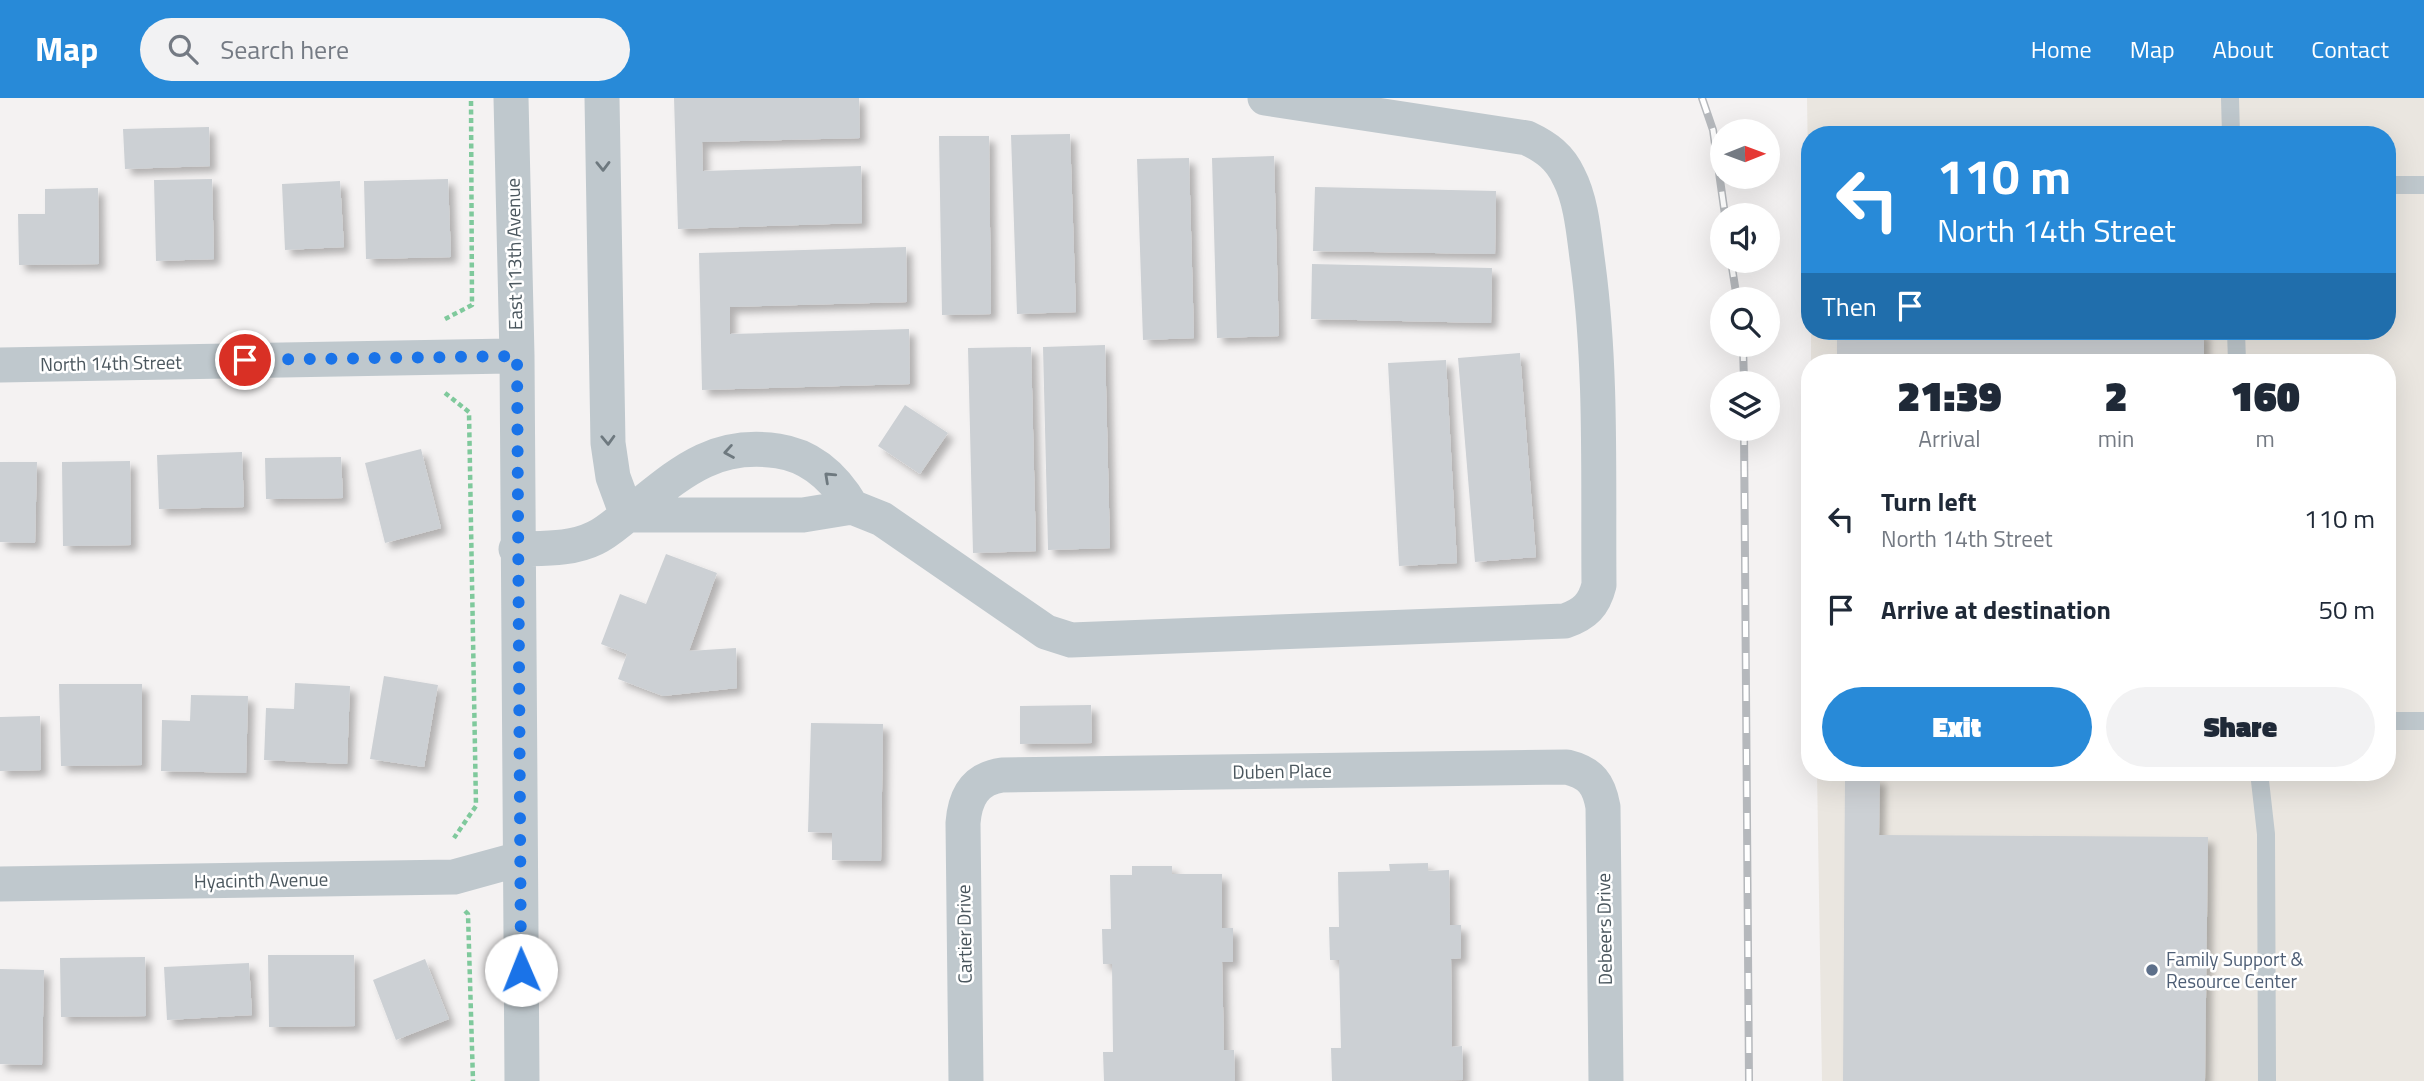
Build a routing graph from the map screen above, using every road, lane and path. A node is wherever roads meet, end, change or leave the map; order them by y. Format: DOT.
graph roads {
  1 [pos="471,98"];
  2 [pos="510,98"];
  3 [pos="602,98"];
  4 [pos="2230,98"];
  5 [pos="1274,99"];
  6 [pos="2231,126"];
  7 [pos="2424,185"];
  8 [pos="2396,186"];
  9 [pos="517,356"];
  10 [pos="436,357"];
  11 [pos="0,365"];
  12 [pos="852,507"];
  13 [pos="627,515"];
  14 [pos="516,549"];
  15 [pos="2424,721"];
  16 [pos="2396,722"];
  17 [pos="1594,779"];
  18 [pos="2260,781"];
  19 [pos="973,789"];
  20 [pos="520,859"];
  21 [pos="454,877"];
  22 [pos="0,884"];
  23 [pos="473,1081"];
  24 [pos="522,1081"];
  25 [pos="966,1081"];
  26 [pos="1606,1081"];
  27 [pos="2267,1081"];
  1 -- 10 [label="path"];
  2 -- 9 [label="street, East 113th Avenue"];
  3 -- 13 [label="street, one-way"];
  4 -- 6 [label="lane"];
  5 -- 12 [label="street"];
  7 -- 8 [label="lane"];
  9 -- 10 [label="street, North 14th Street"];
  9 -- 14 [label="street, East 113th Avenue"];
  10 -- 11 [label="street, North 14th Street"];
  10 -- 21 [label="path"];
  12 -- 13 [label="street"];
  12 -- 13 [label="street, one-way"];
  13 -- 14 [label="street"];
  14 -- 20 [label="street, East 113th Avenue"];
  15 -- 16 [label="lane"];
  17 -- 19 [label="street, Duben Place"];
  17 -- 26 [label="street, Debeers Drive"];
  18 -- 27 [label="lane"];
  19 -- 25 [label="street, Cartier Drive"];
  20 -- 21 [label="street, Hyacinth Avenue"];
  20 -- 24 [label="street, East 113th Avenue"];
  21 -- 22 [label="street, Hyacinth Avenue"];
  21 -- 23 [label="path"];
}
